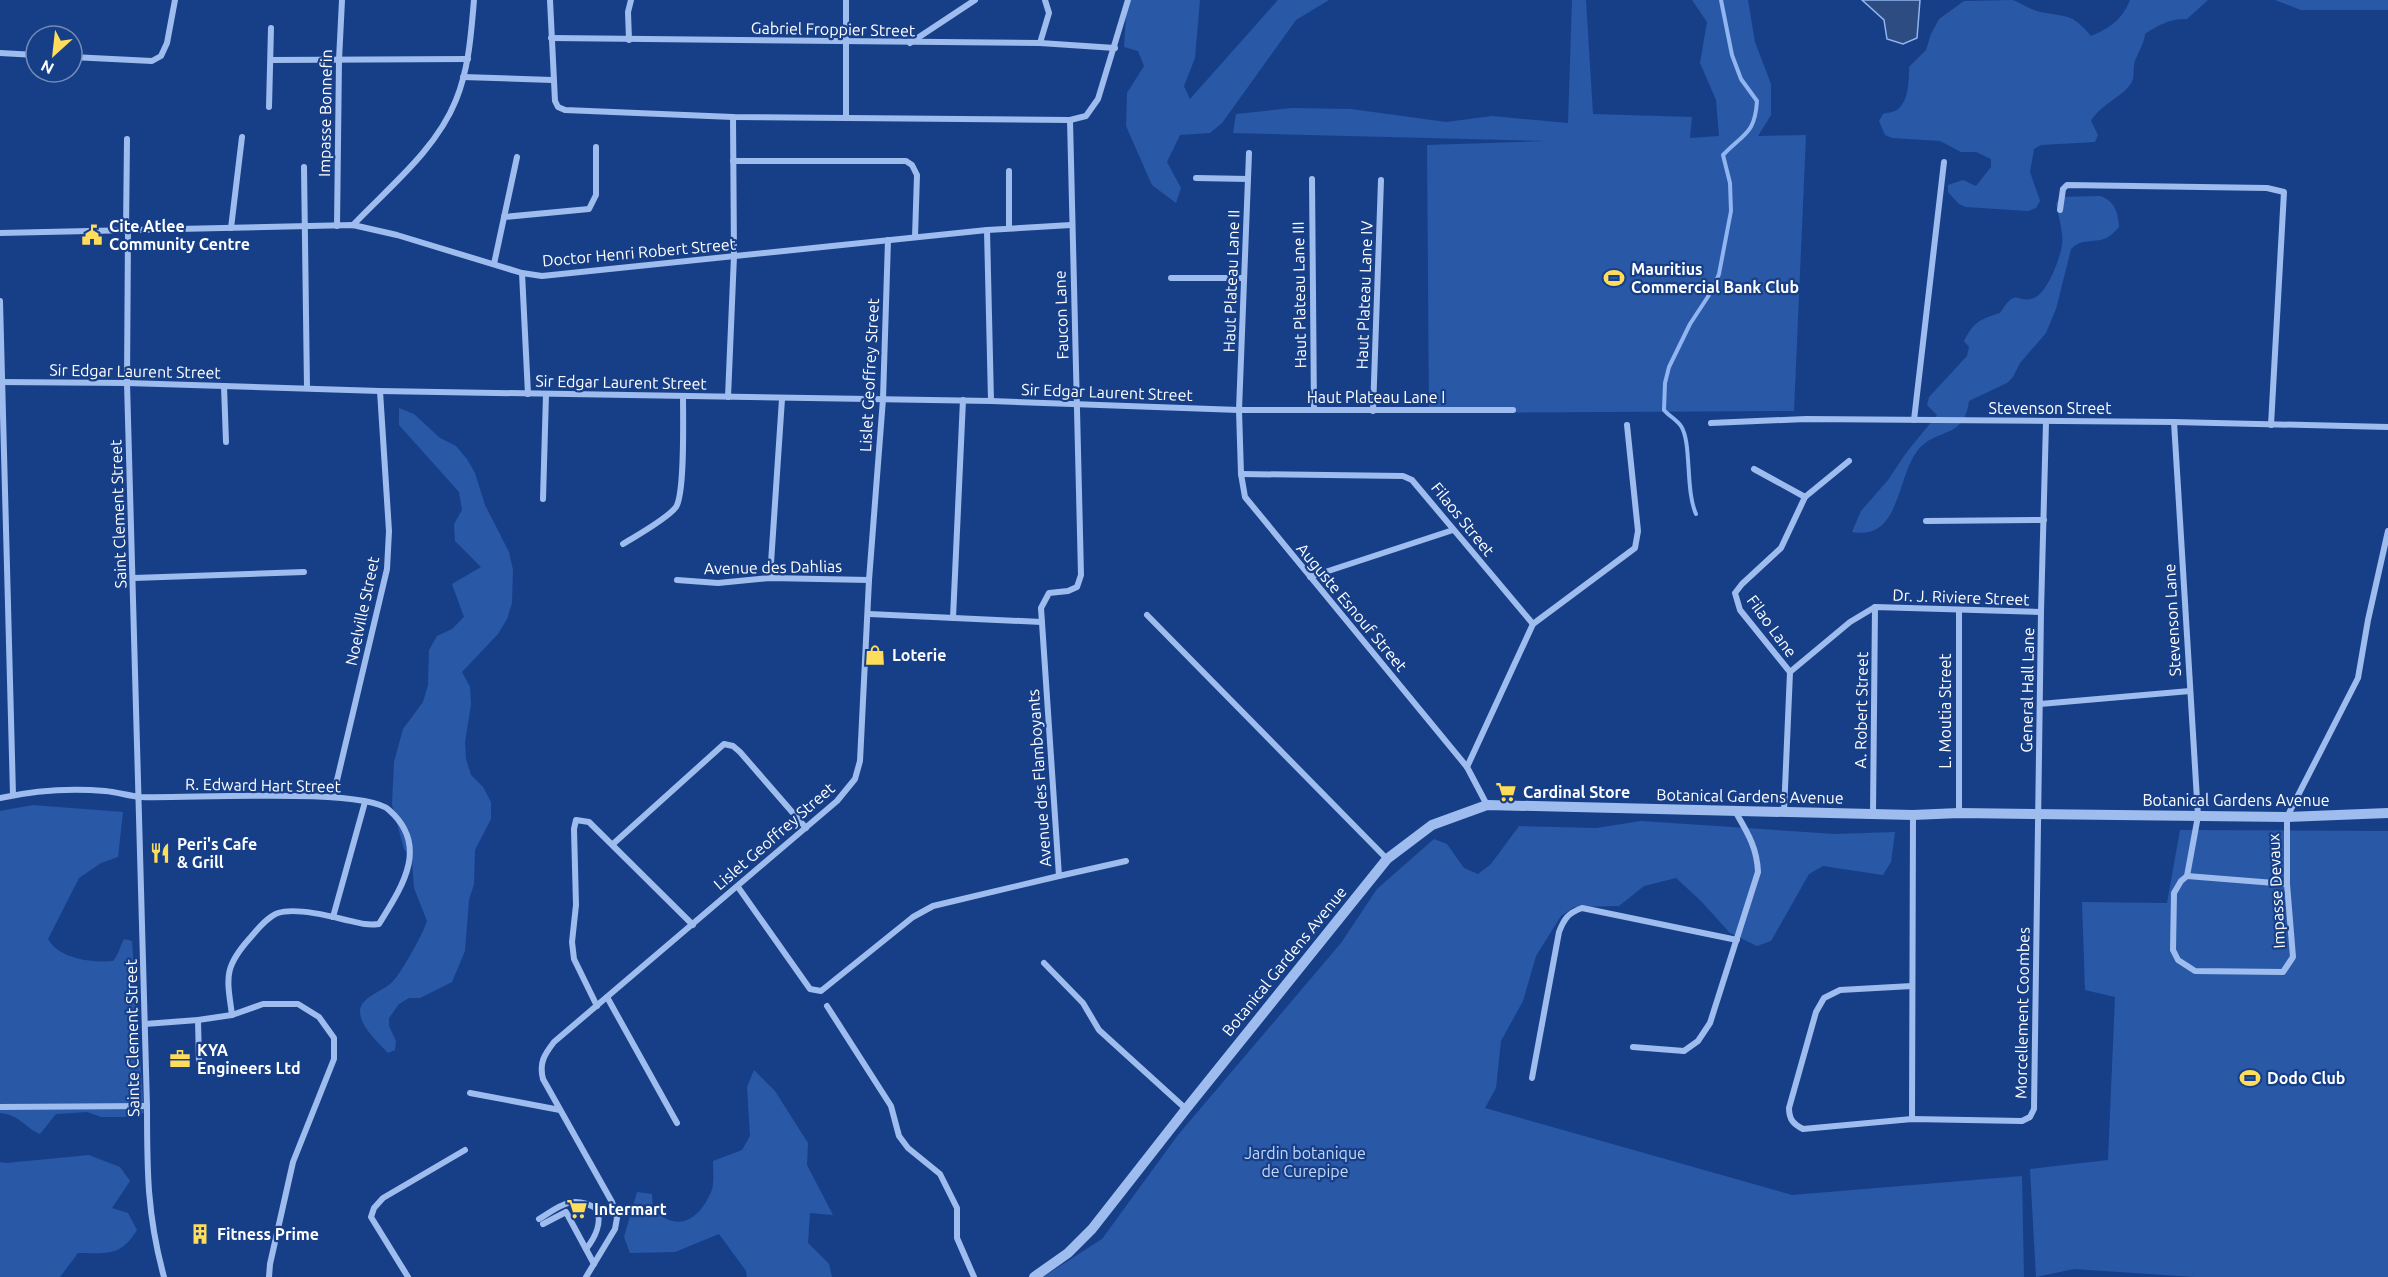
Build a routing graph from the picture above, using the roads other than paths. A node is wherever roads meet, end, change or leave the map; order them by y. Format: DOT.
graph roads {
  1 [pos="176,0"];
  2 [pos="342,0"];
  3 [pos="474,0"];
  4 [pos="550,0"];
  5 [pos="631,0"];
  6 [pos="846,0"];
  7 [pos="975,0"];
  8 [pos="1045,0"];
  9 [pos="1128,0"];
  10 [pos="271,28"];
  11 [pos="551,38"];
  12 [pos="629,40"];
  13 [pos="845,42"];
  14 [pos="910,43"];
  15 [pos="1040,44"];
  16 [pos="1115,48"];
  17 [pos="0,53"];
  18 [pos="24,54"];
  19 [pos="84,58"];
  20 [pos="468,58"];
  21 [pos="271,60"];
  22 [pos="339,60"];
  23 [pos="463,77"];
  24 [pos="552,80"];
  25 [pos="269,107"];
  26 [pos="733,117"];
  27 [pos="846,117"];
  28 [pos="1070,120"];
  29 [pos="242,137"];
  30 [pos="127,138"];
  31 [pos="596,147"];
  32 [pos="1249,153"];
  33 [pos="517,157"];
  34 [pos="733,161"];
  35 [pos="1944,162"];
  36 [pos="304,167"];
  37 [pos="1009,171"];
  38 [pos="1196,178"];
  39 [pos="1248,179"];
  40 [pos="1312,179"];
  41 [pos="1381,180"];
  42 [pos="2060,210"];
  43 [pos="504,217"];
  44 [pos="304,225"];
  45 [pos="353,225"];
  46 [pos="1071,225"];
  47 [pos="337,226"];
  48 [pos="231,228"];
  49 [pos="1009,228"];
  50 [pos="987,230"];
  51 [pos="127,231"];
  52 [pos="0,233"];
  53 [pos="915,237"];
  54 [pos="888,240"];
  55 [pos="734,256"];
  56 [pos="494,264"];
  57 [pos="522,273"];
  58 [pos="1172,278"];
  59 [pos="1244,278"];
  60 [pos="0,301"];
  61 [pos="1,382"];
  62 [pos="127,382"];
  63 [pos="224,386"];
  64 [pos="307,388"];
  65 [pos="380,391"];
  66 [pos="528,394"];
  67 [pos="546,394"];
  68 [pos="683,396"];
  69 [pos="728,397"];
  70 [pos="782,399"];
  71 [pos="883,399"];
  72 [pos="963,400"];
  73 [pos="991,400"];
  74 [pos="1077,404"];
  75 [pos="1239,410"];
  76 [pos="1514,410"];
  77 [pos="1314,411"];
  78 [pos="1373,411"];
  79 [pos="1914,420"];
  80 [pos="2046,422"];
  81 [pos="2174,422"];
  82 [pos="1711,423"];
  83 [pos="1628,425"];
  84 [pos="2271,425"];
  85 [pos="2388,428"];
  86 [pos="226,442"];
  87 [pos="1849,461"];
  88 [pos="1754,469"];
  89 [pos="1241,474"];
  90 [pos="1805,497"];
  91 [pos="543,499"];
  92 [pos="2,507"];
  93 [pos="2044,520"];
  94 [pos="1926,522"];
  95 [pos="1453,530"];
  96 [pos="2388,531"];
  97 [pos="2387,542"];
  98 [pos="623,544"];
  99 [pos="304,572"];
  100 [pos="1310,577"];
  101 [pos="134,578"];
  102 [pos="770,578"];
  103 [pos="677,579"];
  104 [pos="869,580"];
  105 [pos="1875,608"];
  106 [pos="1959,610"];
  107 [pos="2041,612"];
  108 [pos="868,614"];
  109 [pos="1147,615"];
  110 [pos="953,618"];
  111 [pos="1042,621"];
  112 [pos="1533,624"];
  113 [pos="1790,672"];
  114 [pos="2190,692"];
  115 [pos="2040,704"];
  116 [pos="1467,767"];
  117 [pos="13,795"];
  118 [pos="139,797"];
  119 [pos="333,797"];
  120 [pos="0,798"];
  121 [pos="365,802"];
  122 [pos="1487,806"];
  123 [pos="1734,811"];
  124 [pos="1784,812"];
  125 [pos="1959,813"];
  126 [pos="2388,813"];
  127 [pos="1873,814"];
  128 [pos="2039,814"];
  129 [pos="1912,815"];
  130 [pos="2198,816"];
  131 [pos="2287,817"];
  132 [pos="806,828"];
  133 [pos="613,844"];
  134 [pos="1387,859"];
  135 [pos="1126,861"];
  136 [pos="1059,876"];
  137 [pos="2187,876"];
  138 [pos="2287,884"];
  139 [pos="738,887"];
  140 [pos="333,917"];
  141 [pos="693,925"];
  142 [pos="1737,940"];
  143 [pos="1044,963"];
  144 [pos="1912,986"];
  145 [pos="608,997"];
  146 [pos="827,1005"];
  147 [pos="597,1006"];
  148 [pos="232,1015"];
  149 [pos="198,1020"];
  150 [pos="145,1024"];
  151 [pos="1633,1047"];
  152 [pos="199,1062"];
  153 [pos="1532,1078"];
  154 [pos="470,1093"];
  155 [pos="147,1106"];
  156 [pos="0,1107"];
  157 [pos="1185,1109"];
  158 [pos="560,1110"];
  159 [pos="1912,1119"];
  160 [pos="676,1123"];
  161 [pos="465,1150"];
  162 [pos="586,1249"];
  163 [pos="594,1264"];
  164 [pos="164,1277"];
  165 [pos="269,1277"];
  166 [pos="408,1277"];
  167 [pos="586,1277"];
  168 [pos="974,1277"];
  169 [pos="1034,1277"];
  1 -- 19 [label="street"];
  2 -- 22 [label="street, Impasse Bonnefin"];
  3 -- 20 [label="street"];
  4 -- 11 [label="street"];
  5 -- 12 [label="street"];
  6 -- 13 [label="street"];
  7 -- 14 [label="street"];
  8 -- 15 [label="street"];
  9 -- 16 [label="street"];
  10 -- 21 [label="street"];
  11 -- 12 [label="street, Gabriel Froppier Street"];
  11 -- 24 [label="street"];
  12 -- 13 [label="street, Gabriel Froppier Street"];
  13 -- 14 [label="street, Gabriel Froppier Street"];
  13 -- 27 [label="street"];
  14 -- 15 [label="street, Gabriel Froppier Street"];
  15 -- 16 [label="street, Gabriel Froppier Street"];
  16 -- 28 [label="street"];
  17 -- 18 [label="street"];
  20 -- 22 [label="street"];
  20 -- 23 [label="street"];
  21 -- 22 [label="street"];
  21 -- 25 [label="street"];
  22 -- 47 [label="street, Impasse Bonnefin"];
  23 -- 24 [label="street"];
  23 -- 45 [label="street"];
  24 -- 26 [label="street"];
  26 -- 27 [label="street"];
  26 -- 34 [label="street"];
  27 -- 28 [label="street"];
  28 -- 46 [label="street"];
  29 -- 48 [label="street"];
  30 -- 51 [label="street, Saint Clement Street"];
  31 -- 43 [label="street"];
  32 -- 39 [label="street, Haut Plateau Lane II"];
  33 -- 43 [label="street"];
  34 -- 53 [label="street"];
  34 -- 55 [label="street"];
  35 -- 79 [label="street"];
  36 -- 44 [label="street"];
  37 -- 49 [label="street"];
  38 -- 39 [label="street"];
  39 -- 59 [label="street, Haut Plateau Lane II"];
  40 -- 77 [label="street, Haut Plateau Lane III"];
  41 -- 78 [label="street, Haut Plateau Lane IV"];
  42 -- 84 [label="street"];
  43 -- 56 [label="street"];
  44 -- 47 [label="street, Doctor Henri Robert Street"];
  44 -- 48 [label="street, Doctor Henri Robert Street"];
  44 -- 64 [label="street"];
  45 -- 47 [label="street, Doctor Henri Robert Street"];
  45 -- 56 [label="street, Doctor Henri Robert Street"];
  46 -- 49 [label="street, Doctor Henri Robert Street"];
  46 -- 74 [label="street, Faucon Lane"];
  48 -- 51 [label="street, Doctor Henri Robert Street"];
  49 -- 50 [label="street, Doctor Henri Robert Street"];
  50 -- 53 [label="street, Doctor Henri Robert Street"];
  50 -- 73 [label="street"];
  51 -- 52 [label="street, Doctor Henri Robert Street"];
  51 -- 62 [label="street, Saint Clement Street"];
  53 -- 54 [label="street, Doctor Henri Robert Street"];
  54 -- 55 [label="street, Doctor Henri Robert Street"];
  54 -- 71 [label="street, Lislet Geoffrey Street"];
  55 -- 57 [label="street, Doctor Henri Robert Street"];
  55 -- 69 [label="street"];
  56 -- 57 [label="street, Doctor Henri Robert Street"];
  57 -- 66 [label="street"];
  58 -- 59 [label="street"];
  59 -- 75 [label="street, Haut Plateau Lane II"];
  60 -- 61 [label="street"];
  61 -- 62 [label="street, Sir Edgar Laurent Street"];
  61 -- 92 [label="street"];
  62 -- 63 [label="street, Sir Edgar Laurent Street"];
  62 -- 101 [label="street, Saint Clement Street"];
  63 -- 64 [label="street, Sir Edgar Laurent Street"];
  63 -- 86 [label="street"];
  64 -- 65 [label="street, Sir Edgar Laurent Street"];
  65 -- 66 [label="street, Sir Edgar Laurent Street"];
  65 -- 119 [label="street, Noelville Street"];
  66 -- 67 [label="street, Sir Edgar Laurent Street"];
  67 -- 68 [label="street, Sir Edgar Laurent Street"];
  67 -- 91 [label="street"];
  68 -- 69 [label="street, Sir Edgar Laurent Street"];
  68 -- 98 [label="street"];
  69 -- 70 [label="street, Sir Edgar Laurent Street"];
  70 -- 71 [label="street, Sir Edgar Laurent Street"];
  70 -- 102 [label="street"];
  71 -- 72 [label="street, Sir Edgar Laurent Street"];
  71 -- 104 [label="street, Lislet Geoffrey Street"];
  72 -- 73 [label="street, Sir Edgar Laurent Street"];
  72 -- 110 [label="street"];
  73 -- 74 [label="street, Sir Edgar Laurent Street"];
  74 -- 75 [label="street, Sir Edgar Laurent Street"];
  74 -- 111 [label="street, Avenue des Flamboyants"];
  75 -- 77 [label="street, Haut Plateau Lane I"];
  75 -- 89 [label="street, Auguste Esnouf Street"];
  76 -- 78 [label="street, Haut Plateau Lane I"];
  77 -- 78 [label="street, Haut Plateau Lane I"];
  79 -- 80 [label="street, Stevenson Street"];
  79 -- 82 [label="street, Stevenson Street"];
  80 -- 81 [label="street, Stevenson Street"];
  80 -- 93 [label="street, General Hall Lane"];
  81 -- 84 [label="street, Stevenson Street"];
  81 -- 114 [label="street, Stevenson Lane"];
  83 -- 112 [label="street"];
  84 -- 85 [label="street, Stevenson Street"];
  87 -- 90 [label="street, Filao Lane"];
  88 -- 90 [label="street"];
  89 -- 95 [label="street, Filaos Street"];
  89 -- 100 [label="street, Auguste Esnouf Street"];
  90 -- 113 [label="street, Filao Lane"];
  92 -- 117 [label="street"];
  93 -- 94 [label="street"];
  93 -- 107 [label="street, General Hall Lane"];
  95 -- 100 [label="street"];
  95 -- 112 [label="street, Filaos Street"];
  96 -- 97 [label="street, Impasse Devaux"];
  97 -- 131 [label="street, Impasse Devaux"];
  99 -- 101 [label="street"];
  100 -- 116 [label="street, Auguste Esnouf Street"];
  101 -- 118 [label="street, Saint Clement Street"];
  102 -- 103 [label="street, Avenue des Dahlias"];
  102 -- 104 [label="street, Avenue des Dahlias"];
  104 -- 108 [label="street, Lislet Geoffrey Street"];
  105 -- 106 [label="street, Dr. J. Riviere Street"];
  105 -- 113 [label="street, Dr. J. Riviere Street"];
  105 -- 127 [label="street, A. Robert Street"];
  106 -- 107 [label="street, Dr. J. Riviere Street"];
  106 -- 125 [label="street, L. Moutia Street"];
  107 -- 115 [label="street, General Hall Lane"];
  108 -- 110 [label="street"];
  108 -- 132 [label="street, Lislet Geoffrey Street"];
  109 -- 134 [label="street"];
  110 -- 111 [label="street"];
  111 -- 136 [label="street, Avenue des Flamboyants"];
  112 -- 116 [label="street"];
  113 -- 124 [label="street"];
  114 -- 115 [label="street"];
  114 -- 130 [label="street, Stevenson Lane"];
  115 -- 128 [label="street, General Hall Lane"];
  116 -- 122 [label="street, Auguste Esnouf Street"];
  117 -- 118 [label="street, R. Edward Hart Street"];
  117 -- 120 [label="street, R. Edward Hart Street"];
  118 -- 119 [label="street, R. Edward Hart Street"];
  118 -- 150 [label="street, Sainte Clement Street"];
  119 -- 121 [label="street, R. Edward Hart Street"];
  121 -- 140 [label="street"];
  121 -- 140 [label="street, R. Edward Hart Street"];
  122 -- 123 [label="street, Botanical Gardens Avenue"];
  122 -- 134 [label="street, Botanical Gardens Avenue"];
  123 -- 124 [label="street, Botanical Gardens Avenue"];
  123 -- 142 [label="street"];
  124 -- 127 [label="street, Botanical Gardens Avenue"];
  125 -- 128 [label="street, Botanical Gardens Avenue"];
  125 -- 129 [label="street, Botanical Gardens Avenue"];
  126 -- 131 [label="street, Botanical Gardens Avenue"];
  127 -- 129 [label="street, Botanical Gardens Avenue"];
  128 -- 130 [label="street, Botanical Gardens Avenue"];
  128 -- 159 [label="street, Morcellement Coombes"];
  129 -- 144 [label="street"];
  130 -- 131 [label="street, Botanical Gardens Avenue"];
  130 -- 137 [label="street, Impasse Devaux"];
  131 -- 138 [label="street, Impasse Devaux"];
  132 -- 133 [label="street"];
  132 -- 139 [label="street, Lislet Geoffrey Street"];
  133 -- 141 [label="street"];
  133 -- 147 [label="street"];
  134 -- 157 [label="street, Botanical Gardens Avenue"];
  135 -- 136 [label="street"];
  136 -- 139 [label="street, Avenue des Flamboyants"];
  137 -- 138 [label="street"];
  137 -- 138 [label="street, Impasse Devaux"];
  139 -- 141 [label="street, Lislet Geoffrey Street"];
  140 -- 148 [label="street"];
  141 -- 145 [label="street, Lislet Geoffrey Street"];
  142 -- 151 [label="street"];
  142 -- 153 [label="street"];
  143 -- 157 [label="street"];
  144 -- 159 [label="street"];
  144 -- 159 [label="street, Morcellement Coombes"];
  145 -- 147 [label="street, Lislet Geoffrey Street"];
  145 -- 160 [label="street"];
  146 -- 168 [label="street"];
  147 -- 158 [label="street, Lislet Geoffrey Street"];
  148 -- 149 [label="street"];
  148 -- 165 [label="street"];
  149 -- 150 [label="street"];
  149 -- 152 [label="street"];
  150 -- 155 [label="street, Sainte Clement Street"];
  154 -- 158 [label="street"];
  155 -- 156 [label="street"];
  155 -- 164 [label="street, Sainte Clement Street"];
  157 -- 169 [label="street, Botanical Gardens Avenue"];
  158 -- 163 [label="street, Lislet Geoffrey Street"];
  161 -- 166 [label="street"];
  162 -- 162 [label="street"];
  162 -- 163 [label="street"];
  163 -- 167 [label="street, Lislet Geoffrey Street"];
}
